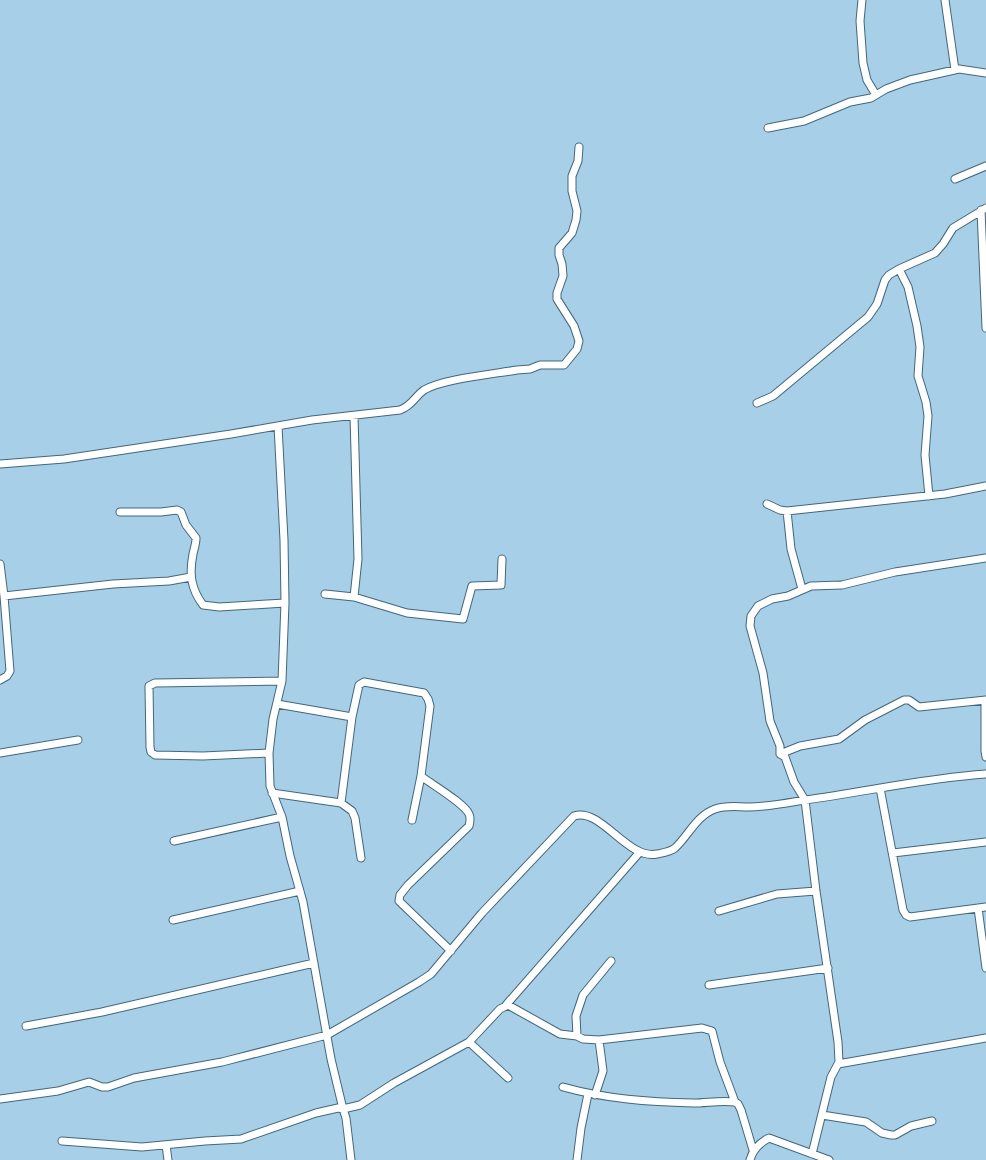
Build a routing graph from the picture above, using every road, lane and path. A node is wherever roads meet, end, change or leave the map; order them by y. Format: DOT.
graph roads {
  1 [pos="862,0"];
  2 [pos="945,0"];
  3 [pos="955,70"];
  4 [pos="986,73"];
  5 [pos="876,95"];
  6 [pos="768,128"];
  7 [pos="579,147"];
  8 [pos="986,166"];
  9 [pos="955,180"];
  10 [pos="983,209"];
  11 [pos="899,269"];
  12 [pos="986,328"];
  13 [pos="757,403"];
  14 [pos="354,416"];
  15 [pos="278,426"];
  16 [pos="0,464"];
  17 [pos="986,486"];
  18 [pos="929,496"];
  19 [pos="767,504"];
  20 [pos="787,511"];
  21 [pos="120,512"];
  22 [pos="986,558"];
  23 [pos="502,559"];
  24 [pos="0,564"];
  25 [pos="191,577"];
  26 [pos="802,588"];
  27 [pos="325,594"];
  28 [pos="4,596"];
  29 [pos="354,597"];
  30 [pos="285,602"];
  31 [pos="0,680"];
  32 [pos="282,681"];
  33 [pos="985,700"];
  34 [pos="277,704"];
  35 [pos="352,717"];
  36 [pos="78,740"];
  37 [pos="269,753"];
  38 [pos="0,754"];
  39 [pos="780,754"];
  40 [pos="986,757"];
  41 [pos="986,774"];
  42 [pos="421,776"];
  43 [pos="880,788"];
  44 [pos="272,793"];
  45 [pos="806,800"];
  46 [pos="341,803"];
  47 [pos="282,817"];
  48 [pos="412,820"];
  49 [pos="174,841"];
  50 [pos="986,842"];
  51 [pos="640,853"];
  52 [pos="893,853"];
  53 [pos="361,858"];
  54 [pos="816,890"];
  55 [pos="300,891"];
  56 [pos="982,908"];
  57 [pos="718,911"];
  58 [pos="173,920"];
  59 [pos="451,951"];
  60 [pos="611,962"];
  61 [pos="314,963"];
  62 [pos="828,968"];
  63 [pos="986,968"];
  64 [pos="709,985"];
  65 [pos="506,1005"];
  66 [pos="26,1026"];
  67 [pos="327,1035"];
  68 [pos="577,1036"];
  69 [pos="986,1038"];
  70 [pos="599,1040"];
  71 [pos="469,1042"];
  72 [pos="838,1064"];
  73 [pos="508,1078"];
  74 [pos="563,1087"];
  75 [pos="591,1095"];
  76 [pos="0,1099"];
  77 [pos="735,1102"];
  78 [pos="343,1109"];
  79 [pos="822,1115"];
  80 [pos="932,1121"];
  81 [pos="62,1141"];
  82 [pos="166,1145"];
  83 [pos="753,1150"];
  84 [pos="812,1154"];
  85 [pos="168,1160"];
  86 [pos="351,1160"];
  87 [pos="577,1160"];
  88 [pos="750,1160"];
  89 [pos="829,1160"];
  1 -- 5 [label="street"];
  2 -- 3 [label="street"];
  3 -- 4 [label="street"];
  3 -- 5 [label="street"];
  5 -- 6 [label="street"];
  7 -- 14 [label="street"];
  8 -- 9 [label="street"];
  10 -- 11 [label="street"];
  10 -- 12 [label="street"];
  11 -- 13 [label="street"];
  11 -- 18 [label="street"];
  14 -- 15 [label="street"];
  14 -- 29 [label="street"];
  15 -- 16 [label="street"];
  15 -- 30 [label="street"];
  17 -- 18 [label="street"];
  18 -- 20 [label="street"];
  19 -- 20 [label="street"];
  20 -- 26 [label="street"];
  21 -- 25 [label="street"];
  22 -- 26 [label="street"];
  23 -- 29 [label="street"];
  24 -- 28 [label="street"];
  25 -- 28 [label="street"];
  25 -- 30 [label="street"];
  26 -- 39 [label="street"];
  27 -- 29 [label="street"];
  28 -- 31 [label="street"];
  30 -- 32 [label="street"];
  32 -- 34 [label="street"];
  32 -- 37 [label="street"];
  33 -- 39 [label="street"];
  33 -- 40 [label="street"];
  34 -- 35 [label="street"];
  34 -- 37 [label="street"];
  35 -- 42 [label="street"];
  35 -- 46 [label="street"];
  36 -- 38 [label="street"];
  37 -- 44 [label="street"];
  39 -- 45 [label="street"];
  41 -- 43 [label="street"];
  42 -- 48 [label="street"];
  42 -- 59 [label="street"];
  43 -- 45 [label="street"];
  43 -- 52 [label="street"];
  44 -- 46 [label="street"];
  44 -- 47 [label="street"];
  45 -- 51 [label="street"];
  45 -- 54 [label="street"];
  46 -- 53 [label="street"];
  47 -- 49 [label="street"];
  47 -- 55 [label="street"];
  50 -- 52 [label="street"];
  51 -- 59 [label="street"];
  51 -- 65 [label="street"];
  52 -- 56 [label="street"];
  54 -- 57 [label="street"];
  54 -- 62 [label="street"];
  55 -- 58 [label="street"];
  55 -- 61 [label="street"];
  56 -- 63 [label="street"];
  59 -- 67 [label="street"];
  60 -- 68 [label="street"];
  61 -- 66 [label="street"];
  61 -- 67 [label="street"];
  62 -- 64 [label="street"];
  62 -- 72 [label="street"];
  65 -- 68 [label="street"];
  65 -- 71 [label="street"];
  67 -- 76 [label="street"];
  67 -- 78 [label="street"];
  68 -- 70 [label="street"];
  69 -- 72 [label="street"];
  70 -- 75 [label="street"];
  70 -- 77 [label="street"];
  71 -- 73 [label="street"];
  71 -- 78 [label="street"];
  72 -- 79 [label="street"];
  74 -- 75 [label="street"];
  75 -- 77 [label="street"];
  75 -- 87 [label="street"];
  77 -- 83 [label="street"];
  78 -- 82 [label="street"];
  78 -- 86 [label="street"];
  79 -- 80 [label="street"];
  79 -- 84 [label="street"];
  81 -- 82 [label="street"];
  82 -- 85 [label="street"];
  83 -- 84 [label="street"];
  83 -- 88 [label="street"];
  84 -- 89 [label="street"];
}
